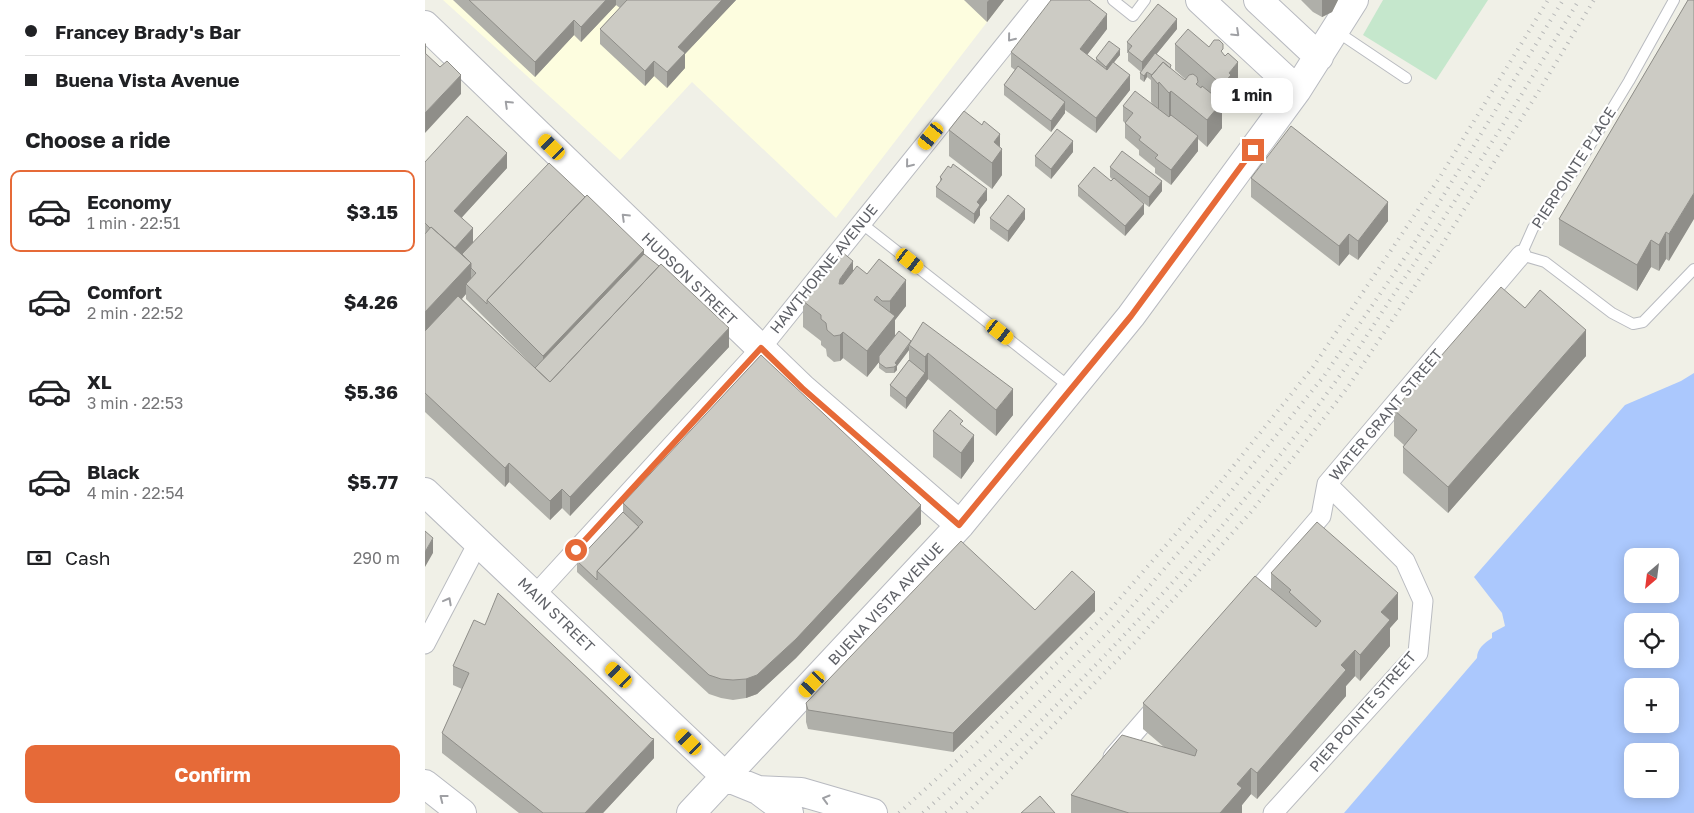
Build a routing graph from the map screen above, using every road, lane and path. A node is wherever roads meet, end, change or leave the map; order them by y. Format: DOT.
graph roads {
  1 [pos="1041,0"];
  2 [pos="1113,0"];
  3 [pos="1145,0"];
  4 [pos="1200,0"];
  5 [pos="1259,0"];
  6 [pos="1354,0"];
  7 [pos="1674,0"];
  8 [pos="425,25"];
  9 [pos="1336,30"];
  10 [pos="1319,57"];
  11 [pos="1406,78"];
  12 [pos="1297,90"];
  13 [pos="861,223"];
  14 [pos="1521,255"];
  15 [pos="1694,269"];
  16 [pos="761,348"];
  17 [pos="1072,388"];
  18 [pos="1327,484"];
  19 [pos="425,492"];
  20 [pos="959,525"];
  21 [pos="479,541"];
  22 [pos="535,595"];
  23 [pos="1232,618"];
  24 [pos="425,644"];
  25 [pos="1169,692"];
  26 [pos="1100,772"];
  27 [pos="726,777"];
  28 [pos="425,784"];
  29 [pos="758,790"];
  30 [pos="462,813"];
  31 [pos="691,813"];
  32 [pos="789,813"];
  33 [pos="873,813"];
  34 [pos="1273,813"];
  1 -- 13 [label="street, HAWTHORNE AVENUE, one-way"];
  2 -- 3 [label="lane"];
  4 -- 12 [label="street, one-way"];
  5 -- 10 [label="street"];
  6 -- 9 [label="street, BUENA VISTA AVENUE"];
  7 -- 14 [label="lane, PIERPOINTE PLACE"];
  16 -- 8 [label="street, HUDSON STREET, one-way"];
  9 -- 10 [label="street, BUENA VISTA AVENUE"];
  9 -- 11 [label="lane"];
  10 -- 12 [label="street, BUENA VISTA AVENUE"];
  12 -- 17 [label="street, BUENA VISTA AVENUE"];
  13 -- 16 [label="street, HAWTHORNE AVENUE"];
  13 -- 17 [label="lane"];
  14 -- 15 [label="lane"];
  14 -- 18 [label="street, WATER GRANT STREET"];
  16 -- 20 [label="street, HUDSON STREET"];
  16 -- 22 [label="street, HAWTHORNE AVENUE"];
  17 -- 20 [label="street, BUENA VISTA AVENUE"];
  18 -- 23 [label="street, WATER GRANT STREET"];
  18 -- 34 [label="street, PIER POINTE STREET"];
  19 -- 21 [label="street, MAIN STREET"];
  20 -- 27 [label="street, BUENA VISTA AVENUE"];
  21 -- 22 [label="street, MAIN STREET"];
  24 -- 21 [label="street, one-way"];
  22 -- 27 [label="street, MAIN STREET"];
  25 -- 26 [label="street"];
  27 -- 29 [label="street, MAIN STREET"];
  27 -- 31 [label="street, BUENA VISTA AVENUE"];
  30 -- 28 [label="street, one-way"];
  29 -- 32 [label="street, MAIN STREET"];
  33 -- 29 [label="street, MAIN STREET, one-way"];
}
